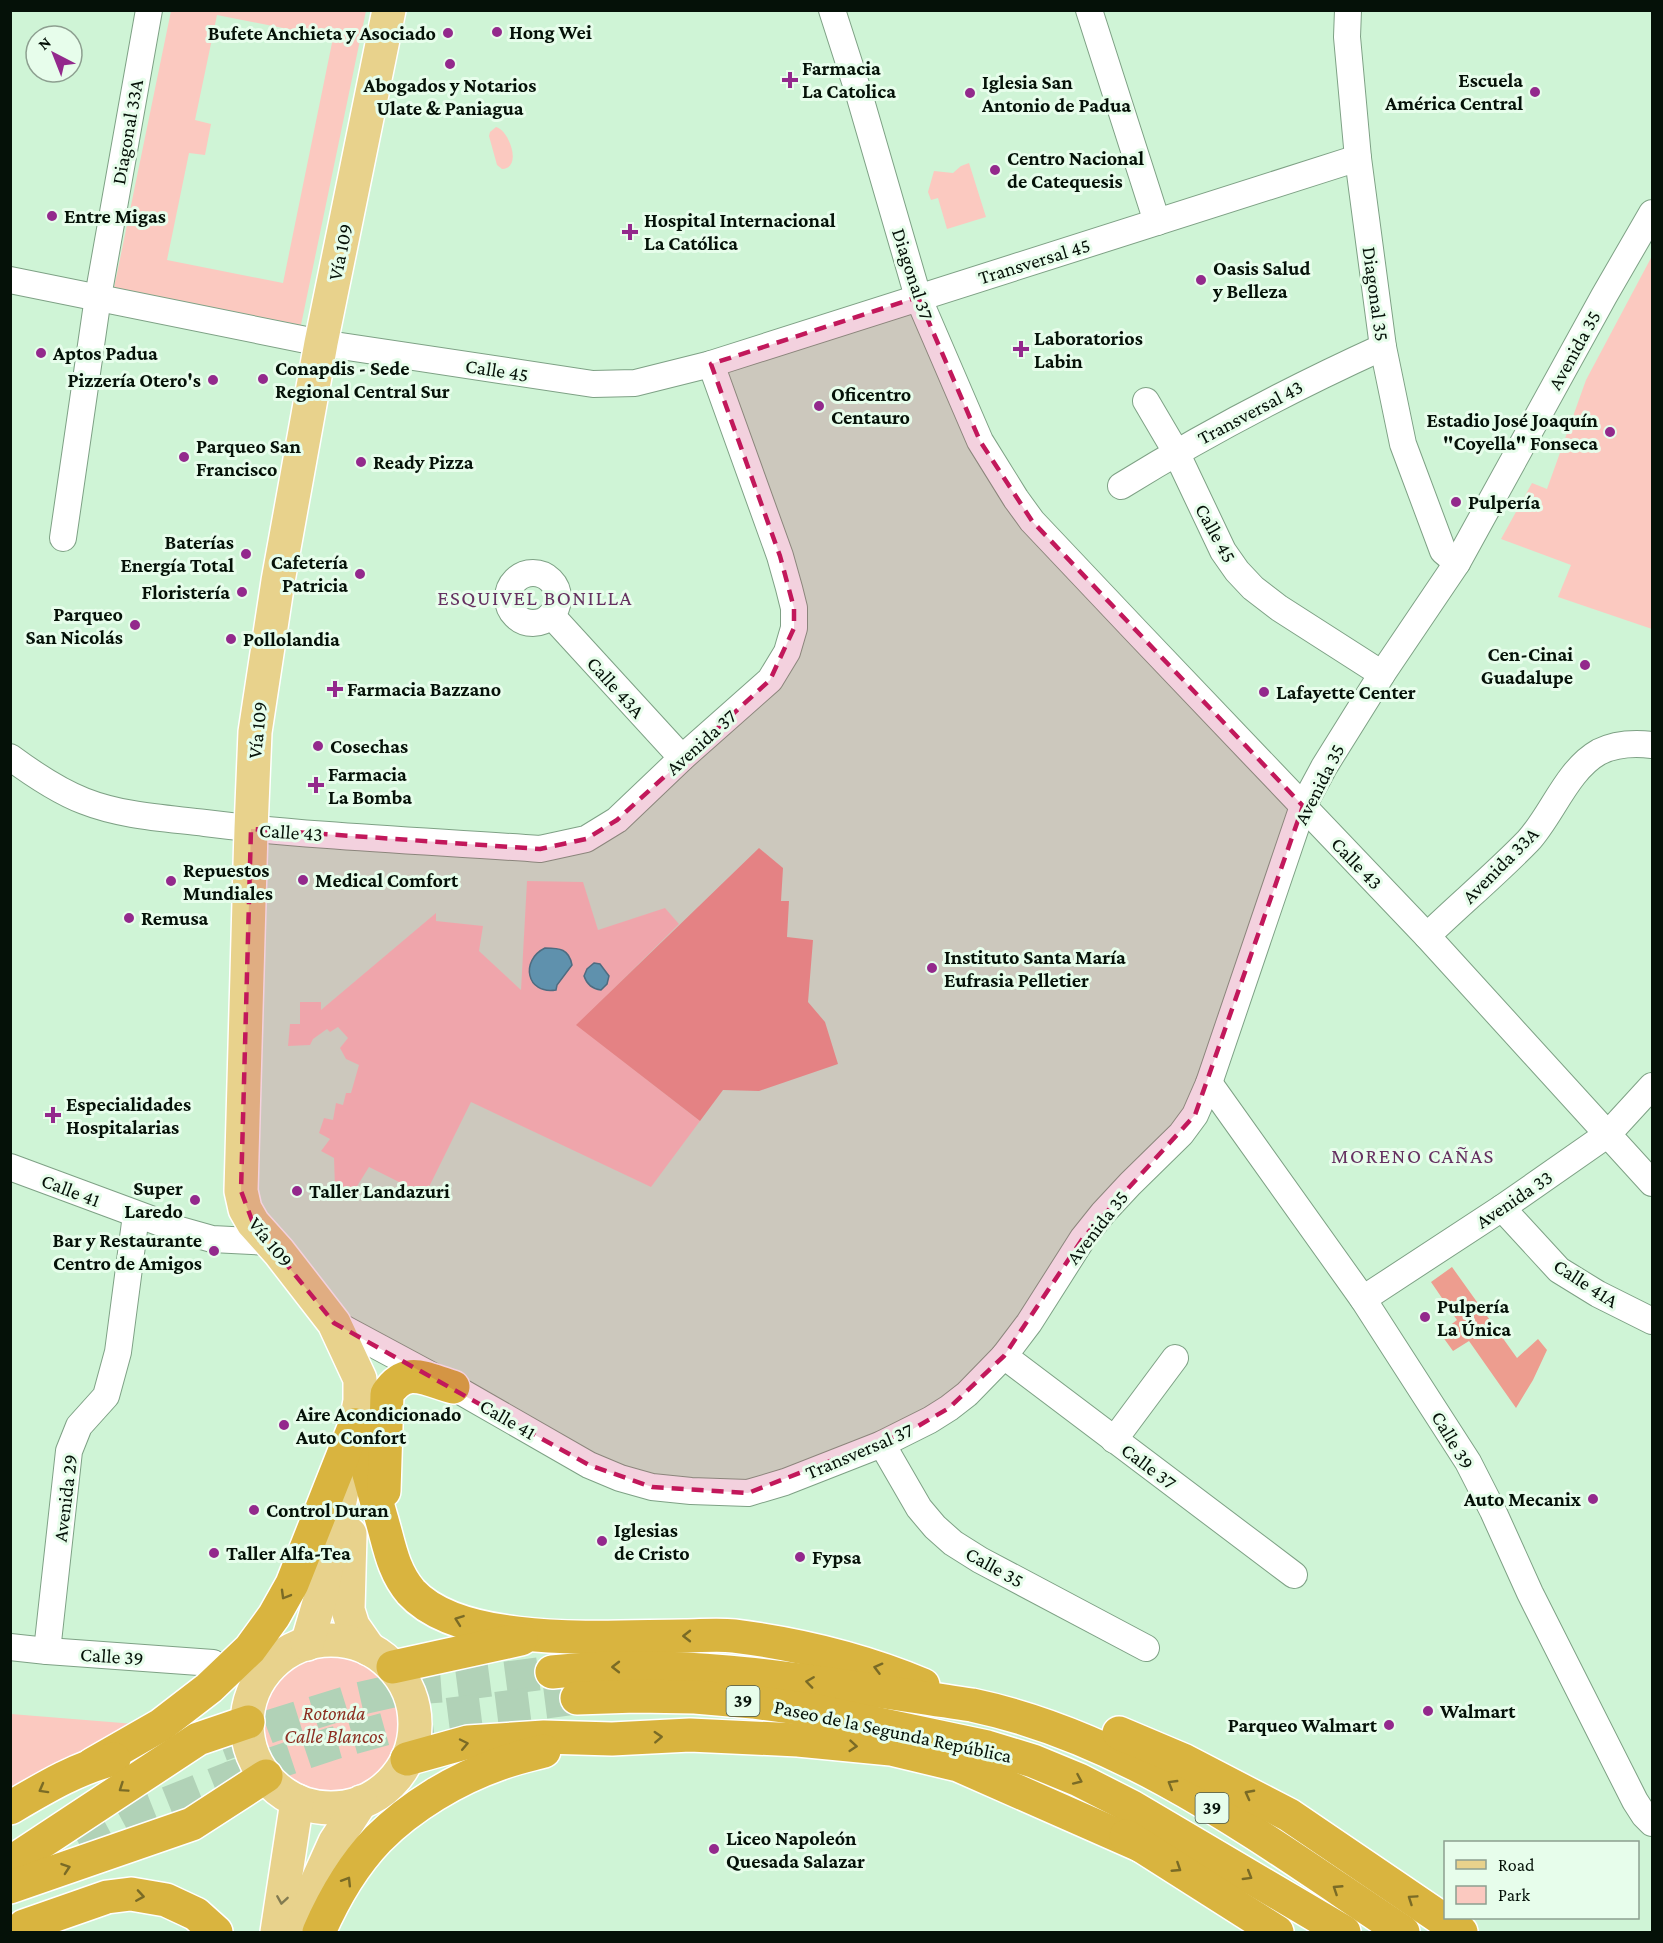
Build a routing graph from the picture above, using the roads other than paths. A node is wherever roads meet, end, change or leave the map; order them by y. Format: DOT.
graph roads {
  1 [pos="149,10"];
  2 [pos="389,10"];
  3 [pos="832,10"];
  4 [pos="1089,10"];
  5 [pos="1348,10"];
  6 [pos="1358,158"];
  7 [pos="1653,213"];
  8 [pos="1157,222"];
  9 [pos="10,280"];
  10 [pos="98,297"];
  11 [pos="918,297"];
  12 [pos="321,343"];
  13 [pos="1383,346"];
  14 [pos="711,364"];
  15 [pos="1146,401"];
  16 [pos="1176,452"];
  17 [pos="1121,486"];
  18 [pos="1032,521"];
  19 [pos="63,538"];
  20 [pos="1457,563"];
  21 [pos="551,615"];
  22 [pos="1382,674"];
  23 [pos="1653,745"];
  24 [pos="10,757"];
  25 [pos="682,758"];
  26 [pos="1302,806"];
  27 [pos="250,829"];
  28 [pos="586,839"];
  29 [pos="1427,936"];
  30 [pos="1209,1083"];
  31 [pos="1653,1086"];
  32 [pos="1608,1134"];
  33 [pos="10,1167"];
  34 [pos="1653,1183"];
  35 [pos="1502,1208"];
  36 [pos="136,1215"];
  37 [pos="270,1242"];
  38 [pos="1363,1299"];
  39 [pos="1653,1321"];
  40 [pos="334,1323"];
  41 [pos="1005,1356"];
  42 [pos="1175,1358"];
  43 [pos="453,1387"];
  44 [pos="355,1425"];
  45 [pos="1114,1440"];
  46 [pos="882,1444"];
  47 [pos="691,1491"];
  48 [pos="383,1523"];
  49 [pos="1294,1575"];
  50 [pos="537,1636"];
  51 [pos="307,1644"];
  52 [pos="10,1647"];
  53 [pos="1146,1647"];
  54 [pos="47,1651"];
  55 [pos="381,1658"];
  56 [pos="213,1663"];
  57 [pos="552,1672"];
  58 [pos="577,1698"];
  59 [pos="972,1705"];
  60 [pos="1006,1712"];
  61 [pos="248,1722"];
  62 [pos="943,1737"];
  63 [pos="198,1739"];
  64 [pos="612,1739"];
  65 [pos="407,1759"];
  66 [pos="93,1764"];
  67 [pos="266,1776"];
  68 [pos="297,1801"];
  69 [pos="361,1802"];
  70 [pos="10,1808"];
  71 [pos="1653,1823"];
  72 [pos="192,1824"];
  73 [pos="1144,1847"];
  74 [pos="10,1863"];
  75 [pos="10,1887"];
  76 [pos="20,1929"];
  77 [pos="216,1932"];
  78 [pos="277,1932"];
  79 [pos="303,1932"];
  80 [pos="319,1932"];
  81 [pos="1276,1932"];
  82 [pos="1344,1932"];
  83 [pos="1403,1932"];
  84 [pos="1461,1932"];
  1 -- 10 [label="street, Diagonal 33A"];
  2 -- 12 [label="main road, Vía 109"];
  3 -- 11 [label="street, Diagonal 37"];
  4 -- 8 [label="street"];
  5 -- 6 [label="street, Diagonal 35"];
  6 -- 8 [label="street, Transversal 45"];
  6 -- 13 [label="street, Diagonal 35"];
  7 -- 20 [label="street, Avenida 35"];
  8 -- 11 [label="street, Transversal 45"];
  9 -- 10 [label="street, Calle 45"];
  10 -- 12 [label="street, Calle 45"];
  10 -- 19 [label="street, Diagonal 33A"];
  11 -- 14 [label="street, Transversal 45"];
  11 -- 18 [label="street, Diagonal 37"];
  12 -- 14 [label="street, Calle 45"];
  12 -- 27 [label="main road, Vía 109"];
  13 -- 16 [label="street, Transversal 43"];
  13 -- 20 [label="street, Diagonal 35"];
  14 -- 25 [label="street, Avenida 37"];
  15 -- 16 [label="street, Calle 45"];
  16 -- 17 [label="street, Transversal 43"];
  16 -- 22 [label="street, Calle 45"];
  18 -- 26 [label="street, Calle 43"];
  20 -- 22 [label="street, Avenida 35"];
  21 -- 25 [label="street, Calle 43A"];
  22 -- 26 [label="street, Avenida 35"];
  23 -- 29 [label="street, Avenida 33A"];
  24 -- 27 [label="street, Calle 43"];
  25 -- 28 [label="street, Avenida 37"];
  26 -- 29 [label="street, Calle 43"];
  26 -- 30 [label="street, Avenida 35"];
  27 -- 28 [label="street, Calle 43"];
  27 -- 37 [label="main road, Vía 109"];
  29 -- 32 [label="street, Calle 43"];
  30 -- 38 [label="street, Calle 39"];
  30 -- 41 [label="street, Avenida 35"];
  31 -- 32 [label="street, Avenida 33"];
  32 -- 34 [label="street, Calle 43"];
  32 -- 35 [label="street, Avenida 33"];
  33 -- 36 [label="street, Calle 41"];
  35 -- 38 [label="street, Avenida 33"];
  35 -- 39 [label="street, Calle 41A"];
  36 -- 37 [label="street, Calle 41"];
  36 -- 54 [label="street, Avenida 29"];
  37 -- 40 [label="main road, Vía 109"];
  38 -- 71 [label="street, Calle 39"];
  40 -- 43 [label="street, Calle 41"];
  40 -- 44 [label="main road, Vía 109"];
  41 -- 45 [label="street, Calle 37"];
  41 -- 46 [label="street, Transversal 37"];
  42 -- 45 [label="street"];
  43 -- 47 [label="street, Calle 41"];
  43 -- 48 [label="highway"];
  44 -- 48 [label="highway"];
  44 -- 51 [label="main road, Vía 109"];
  44 -- 55 [label="main road, Vía 109"];
  44 -- 66 [label="highway, one-way"];
  45 -- 49 [label="street, Calle 37"];
  46 -- 47 [label="street, Transversal 37"];
  46 -- 53 [label="street, Calle 35"];
  50 -- 48 [label="highway, one-way"];
  50 -- 55 [label="highway"];
  59 -- 50 [label="highway, one-way"];
  51 -- 55 [label="main road"];
  51 -- 61 [label="main road"];
  52 -- 54 [label="street, Calle 39"];
  54 -- 56 [label="street, Calle 39"];
  55 -- 65 [label="main road"];
  59 -- 57 [label="highway, Paseo de la Segunda República / 39, one-way"];
  58 -- 62 [label="highway, Paseo de la Segunda República / 39"];
  59 -- 60 [label="highway, Paseo de la Segunda República / 39"];
  83 -- 60 [label="highway, Paseo de la Segunda República / 39, one-way"];
  84 -- 60 [label="highway, one-way"];
  61 -- 63 [label="highway"];
  61 -- 67 [label="main road"];
  62 -- 73 [label="highway"];
  62 -- 82 [label="highway, Paseo de la Segunda República / 39, one-way"];
  63 -- 66 [label="highway"];
  63 -- 74 [label="highway, one-way"];
  65 -- 64 [label="highway, one-way"];
  64 -- 73 [label="highway, one-way"];
  80 -- 64 [label="highway, one-way"];
  65 -- 69 [label="main road"];
  66 -- 70 [label="highway, one-way"];
  67 -- 68 [label="main road"];
  67 -- 72 [label="highway"];
  68 -- 69 [label="main road"];
  68 -- 78 [label="main road, one-way"];
  69 -- 79 [label="main road"];
  75 -- 72 [label="highway, one-way"];
  72 -- 76 [label="highway"];
  73 -- 81 [label="highway, one-way"];
  76 -- 77 [label="highway, one-way"];
}
